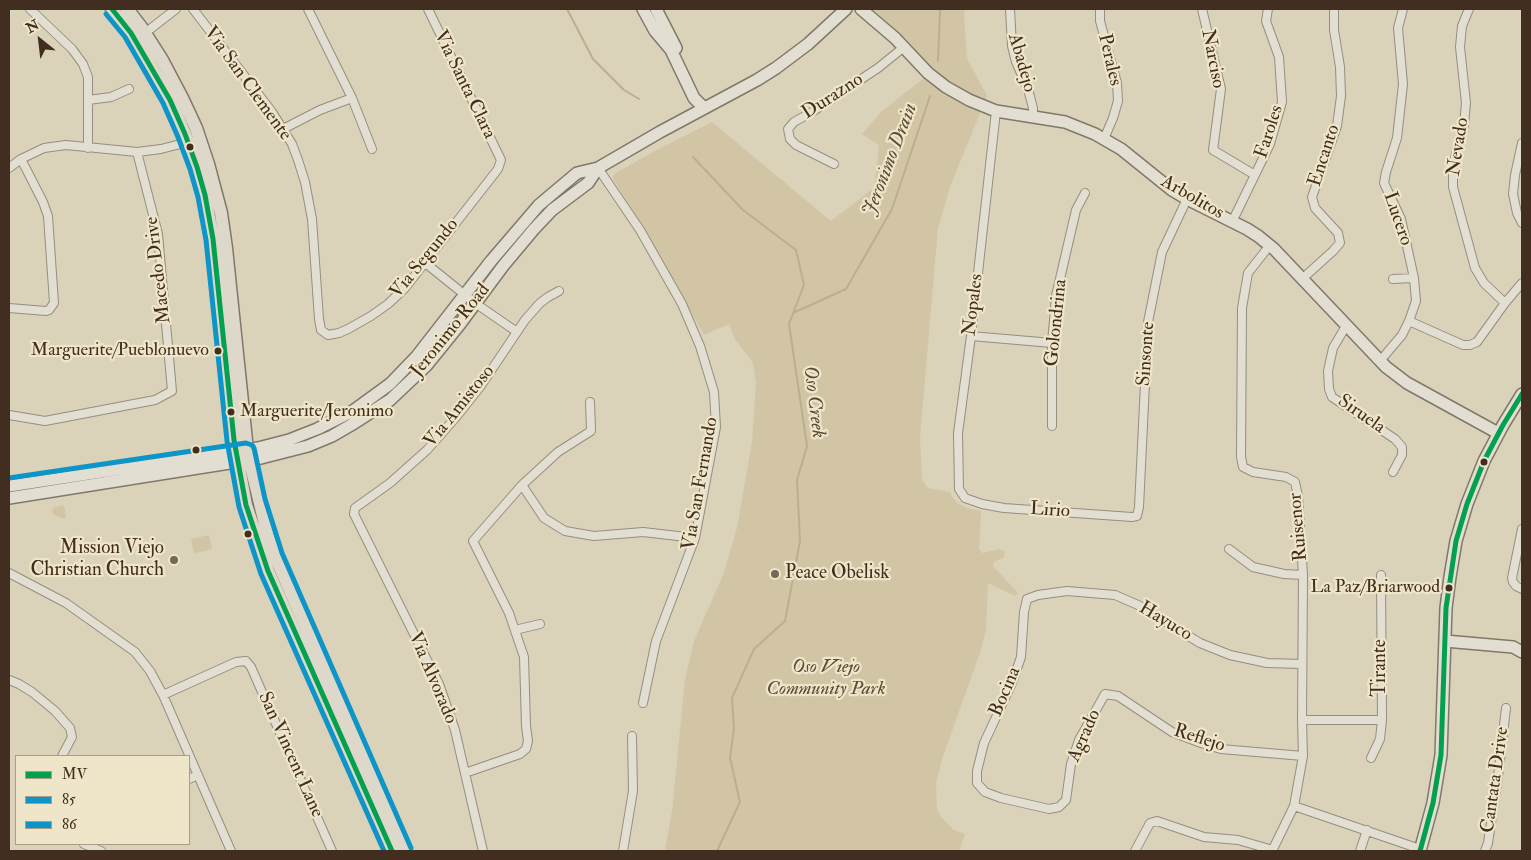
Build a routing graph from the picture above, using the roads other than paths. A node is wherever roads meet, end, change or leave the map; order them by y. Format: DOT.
graph roads {
  1 [pos="30,9"];
  2 [pos="112,9"];
  3 [pos="126,9"];
  4 [pos="176,9"];
  5 [pos="193,9"];
  6 [pos="308,9"];
  7 [pos="428,9"];
  8 [pos="643,9"];
  9 [pos="656,9"];
  10 [pos="846,9"];
  11 [pos="861,9"];
  12 [pos="1010,9"];
  13 [pos="1100,9"];
  14 [pos="1202,9"];
  15 [pos="1268,9"];
  16 [pos="1334,9"];
  17 [pos="1403,9"];
  18 [pos="1469,9"];
  19 [pos="140,37"];
  20 [pos="904,48"];
  21 [pos="128,89"];
  22 [pos="352,98"];
  23 [pos="88,100"];
  24 [pos="704,108"];
  25 [pos="996,111"];
  26 [pos="1033,118"];
  27 [pos="283,129"];
  28 [pos="1104,139"];
  29 [pos="194,141"];
  30 [pos="1522,143"];
  31 [pos="88,148"];
  32 [pos="372,149"];
  33 [pos="137,152"];
  34 [pos="21,159"];
  35 [pos="501,160"];
  36 [pos="834,164"];
  37 [pos="9,168"];
  38 [pos="598,168"];
  39 [pos="1255,176"];
  40 [pos="1084,193"];
  41 [pos="1187,199"];
  42 [pos="1232,222"];
  43 [pos="1522,224"];
  44 [pos="1270,245"];
  45 [pos="424,262"];
  46 [pos="1414,278"];
  47 [pos="1302,279"];
  48 [pos="1393,279"];
  49 [pos="1522,283"];
  50 [pos="559,291"];
  51 [pos="466,295"];
  52 [pos="475,303"];
  53 [pos="1505,303"];
  54 [pos="9,308"];
  55 [pos="1410,321"];
  56 [pos="1346,326"];
  57 [pos="517,332"];
  58 [pos="328,335"];
  59 [pos="971,336"];
  60 [pos="1052,343"];
  61 [pos="1380,361"];
  62 [pos="1522,394"];
  63 [pos="590,402"];
  64 [pos="9,415"];
  65 [pos="1052,426"];
  66 [pos="1498,433"];
  67 [pos="242,456"];
  68 [pos="1393,472"];
  69 [pos="522,485"];
  70 [pos="9,486"];
  71 [pos="9,498"];
  72 [pos="964,498"];
  73 [pos="354,514"];
  74 [pos="1137,516"];
  75 [pos="1522,529"];
  76 [pos="696,538"];
  77 [pos="1229,549"];
  78 [pos="9,573"];
  79 [pos="1303,575"];
  80 [pos="1381,575"];
  81 [pos="1522,589"];
  82 [pos="1027,599"];
  83 [pos="540,624"];
  84 [pos="515,630"];
  85 [pos="1445,641"];
  86 [pos="1522,652"];
  87 [pos="1302,664"];
  88 [pos="9,680"];
  89 [pos="1105,694"];
  90 [pos="163,695"];
  91 [pos="642,703"];
  92 [pos="1506,708"];
  93 [pos="1302,720"];
  94 [pos="1382,720"];
  95 [pos="632,736"];
  96 [pos="63,755"];
  97 [pos="189,755"];
  98 [pos="1303,756"];
  99 [pos="190,757"];
  100 [pos="1371,758"];
  101 [pos="465,773"];
  102 [pos="198,775"];
  103 [pos="190,779"];
  104 [pos="977,783"];
  105 [pos="1294,806"];
  106 [pos="1367,830"];
  107 [pos="86,845"];
  108 [pos="1420,850"];
  109 [pos="101,851"];
  110 [pos="230,851"];
  111 [pos="332,851"];
  112 [pos="392,851"];
  113 [pos="404,851"];
  114 [pos="483,851"];
  115 [pos="623,851"];
  116 [pos="1135,851"];
  117 [pos="1272,851"];
  118 [pos="1360,851"];
  119 [pos="1485,851"];
  1 -- 23 [label="street"];
  2 -- 19 [label="main road"];
  3 -- 19 [label="main road"];
  4 -- 19 [label="street"];
  5 -- 27 [label="street, Via San Clemente"];
  6 -- 22 [label="street"];
  7 -- 35 [label="street, Via Santa Clara"];
  8 -- 24 [label="main road"];
  9 -- 24 [label="main road"];
  10 -- 24 [label="main road, Jeronimo Road"];
  11 -- 20 [label="main road, Arbolitos"];
  12 -- 26 [label="street, Abadejo"];
  13 -- 28 [label="street, Perales"];
  14 -- 39 [label="street, Narciso"];
  15 -- 39 [label="street, Faroles"];
  16 -- 47 [label="street, Encanto"];
  17 -- 46 [label="street, Lucero"];
  18 -- 53 [label="street, Nevado"];
  19 -- 29 [label="main road"];
  20 -- 25 [label="main road, Arbolitos"];
  20 -- 36 [label="street, Durazno"];
  21 -- 23 [label="street"];
  22 -- 27 [label="street"];
  22 -- 32 [label="street"];
  23 -- 31 [label="street"];
  24 -- 38 [label="main road, Jeronimo Road"];
  25 -- 26 [label="main road, Arbolitos"];
  25 -- 59 [label="street, Nopales"];
  26 -- 28 [label="main road, Arbolitos"];
  27 -- 58 [label="street, Via San Clemente"];
  28 -- 41 [label="main road, Arbolitos"];
  29 -- 33 [label="street"];
  29 -- 67 [label="main road"];
  30 -- 43 [label="street"];
  31 -- 33 [label="street"];
  31 -- 34 [label="street"];
  33 -- 64 [label="street, Macedo Drive"];
  34 -- 37 [label="street"];
  34 -- 54 [label="street"];
  35 -- 45 [label="street, Via Segundo"];
  38 -- 51 [label="main road, Jeronimo Road"];
  38 -- 52 [label="main road, Jeronimo Road"];
  38 -- 76 [label="street, Via San Fernando"];
  39 -- 42 [label="street, Faroles"];
  40 -- 60 [label="street, Golondrina"];
  41 -- 42 [label="main road, Arbolitos"];
  41 -- 74 [label="street, Sinsonte"];
  42 -- 44 [label="main road, Arbolitos"];
  44 -- 47 [label="main road, Arbolitos"];
  44 -- 79 [label="street, Ruisenor"];
  45 -- 51 [label="street"];
  45 -- 58 [label="street, Via Segundo"];
  46 -- 48 [label="street"];
  46 -- 55 [label="street, Lucero"];
  47 -- 56 [label="main road, Arbolitos"];
  49 -- 53 [label="street"];
  50 -- 57 [label="street, Via Amistoso"];
  51 -- 52 [label="street"];
  51 -- 67 [label="main road, Jeronimo Road"];
  52 -- 57 [label="street"];
  52 -- 67 [label="main road, Jeronimo Road"];
  53 -- 55 [label="street"];
  55 -- 61 [label="street, Lucero"];
  56 -- 61 [label="main road, Arbolitos"];
  56 -- 68 [label="street, Siruela"];
  57 -- 73 [label="street, Via Amistoso"];
  59 -- 60 [label="street"];
  59 -- 72 [label="street, Nopales"];
  60 -- 65 [label="street, Golondrina"];
  61 -- 66 [label="main road, Arbolitos"];
  62 -- 66 [label="main road"];
  63 -- 69 [label="street"];
  66 -- 85 [label="main road"];
  67 -- 70 [label="main road, Jeronimo Road"];
  67 -- 71 [label="main road, Jeronimo Road"];
  67 -- 112 [label="main road"];
  67 -- 113 [label="main road"];
  69 -- 76 [label="street"];
  69 -- 84 [label="street"];
  72 -- 74 [label="street, Lirio"];
  73 -- 101 [label="street, Via Alvorado"];
  75 -- 81 [label="street"];
  76 -- 91 [label="street, Via San Fernando"];
  77 -- 79 [label="street"];
  78 -- 90 [label="street"];
  79 -- 87 [label="street, Ruisenor"];
  80 -- 94 [label="street, Tirante"];
  82 -- 87 [label="street, Hayuco"];
  82 -- 104 [label="street, Bocina"];
  83 -- 84 [label="street"];
  84 -- 101 [label="street"];
  85 -- 86 [label="main road"];
  85 -- 108 [label="main road"];
  87 -- 93 [label="street, Ruisenor"];
  88 -- 96 [label="street"];
  89 -- 98 [label="street, Reflejo"];
  89 -- 104 [label="street, Agrado"];
  90 -- 97 [label="street"];
  90 -- 111 [label="street, San Vincent Lane"];
  92 -- 119 [label="street, Cantata Drive"];
  93 -- 94 [label="street"];
  93 -- 98 [label="street, Ruisenor"];
  94 -- 100 [label="street, Tirante"];
  95 -- 115 [label="street"];
  98 -- 105 [label="street, Ruisenor"];
  99 -- 102 [label="street"];
  101 -- 114 [label="street, Via Alvorado"];
  102 -- 103 [label="street"];
  102 -- 110 [label="street"];
  105 -- 106 [label="street"];
  105 -- 117 [label="street, Ruisenor"];
  106 -- 108 [label="street"];
  106 -- 118 [label="street"];
  107 -- 109 [label="street"];
  116 -- 117 [label="street"];
}
